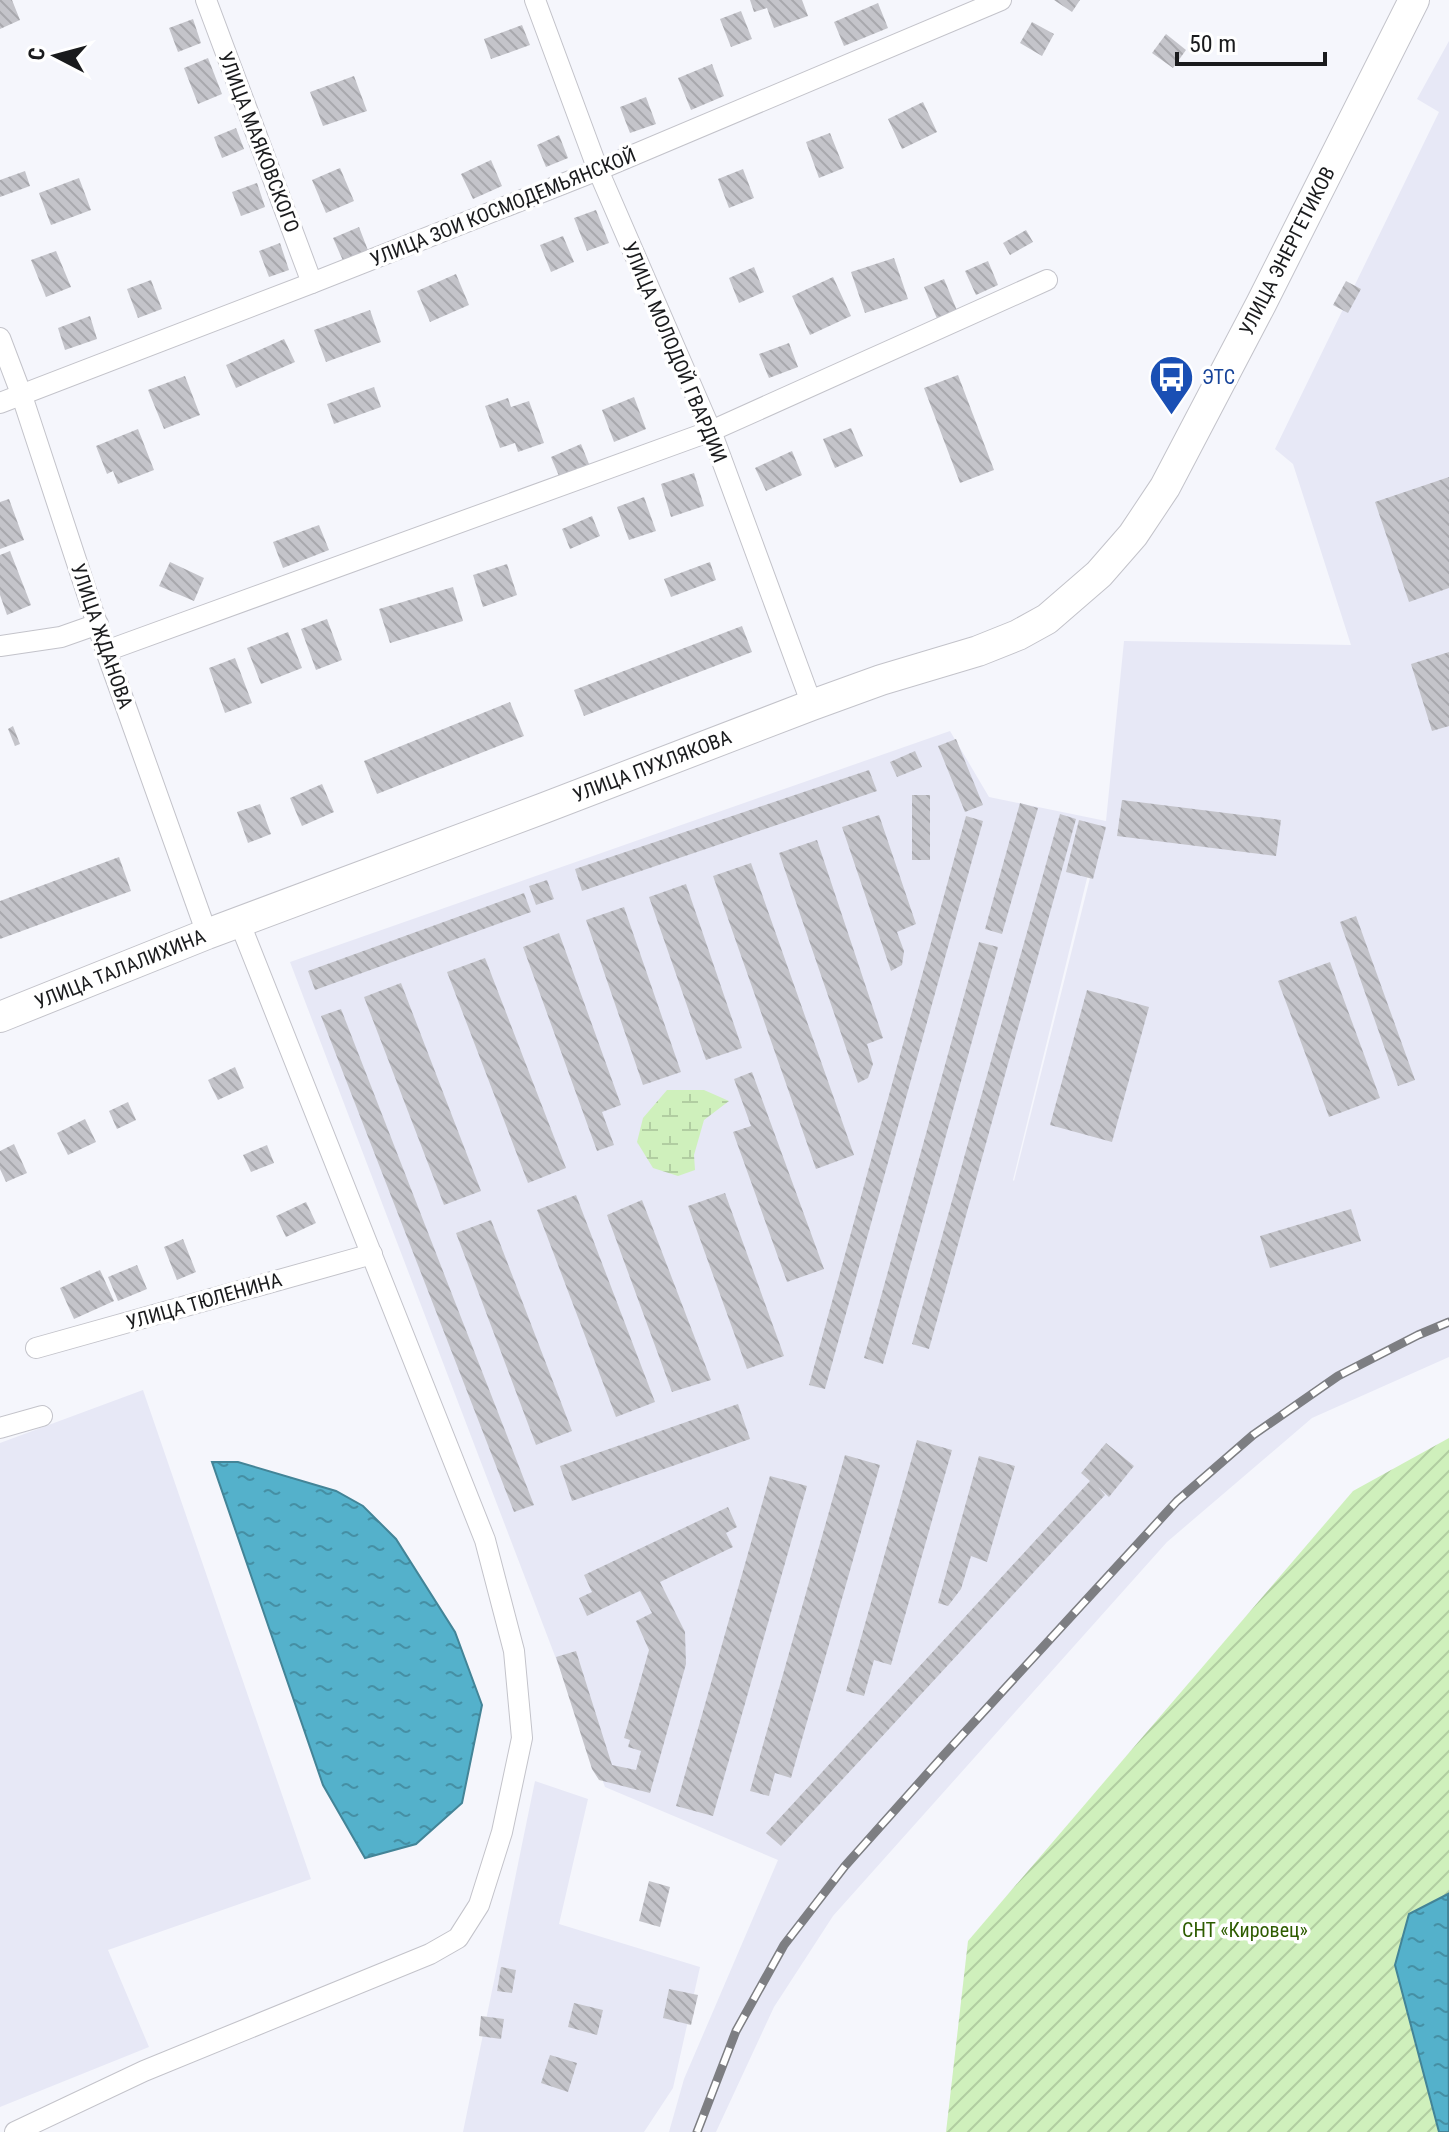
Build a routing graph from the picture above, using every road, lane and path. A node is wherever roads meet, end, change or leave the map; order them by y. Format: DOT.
graph roads {
  1 [pos="206,0"];
  2 [pos="535,0"];
  3 [pos="1001,0"];
  4 [pos="1414,0"];
  5 [pos="598,170"];
  6 [pos="1047,280"];
  7 [pos="312,283"];
  8 [pos="0,338"];
  9 [pos="22,396"];
  10 [pos="0,403"];
  11 [pos="711,431"];
  12 [pos="1061,608"];
  13 [pos="98,624"];
  14 [pos="0,646"];
  15 [pos="106,651"];
  16 [pos="812,705"];
  17 [pos="239,921"];
  18 [pos="207,934"];
  19 [pos="0,1017"];
  20 [pos="372,1254"];
  21 [pos="36,1348"];
  22 [pos="42,1416"];
  23 [pos="0,1428"];
  24 [pos="15,2132"];
  1 -- 7 [label="street, УЛИЦА МАЯКОВСКОГО"];
  2 -- 5 [label="street, УЛИЦА МОЛОДОЙ ГВАРДИИ"];
  3 -- 5 [label="street, УЛИЦА ЗОИ КОСМОДЕМЬЯНСКОЙ"];
  4 -- 12 [label="street, УЛИЦА ЭНЕРГЕТИКОВ"];
  5 -- 7 [label="street, УЛИЦА ЗОИ КОСМОДЕМЬЯНСКОЙ"];
  5 -- 11 [label="street, УЛИЦА МОЛОДОЙ ГВАРДИИ"];
  6 -- 11 [label="street"];
  7 -- 9 [label="street, УЛИЦА ЗОИ КОСМОДЕМЬЯНСКОЙ"];
  8 -- 9 [label="street, УЛИЦА ЖДАНОВА"];
  9 -- 10 [label="street, УЛИЦА ЗОИ КОСМОДЕМЬЯНСКОЙ"];
  9 -- 13 [label="street, УЛИЦА ЖДАНОВА"];
  11 -- 15 [label="street"];
  11 -- 16 [label="street, УЛИЦА МОЛОДОЙ ГВАРДИИ"];
  12 -- 16 [label="street, УЛИЦА ПУХЛЯКОВА"];
  13 -- 14 [label="street"];
  13 -- 15 [label="street, УЛИЦА ЖДАНОВА"];
  15 -- 18 [label="street, УЛИЦА ЖДАНОВА"];
  16 -- 17 [label="street, УЛИЦА ПУХЛЯКОВА"];
  17 -- 18 [label="street, УЛИЦА ТАЛАЛИХИНА"];
  17 -- 20 [label="street"];
  18 -- 19 [label="street, УЛИЦА ТАЛАЛИХИНА"];
  20 -- 21 [label="street, УЛИЦА ТЮЛЕНИНА"];
  20 -- 24 [label="street"];
  22 -- 23 [label="street"];
}
